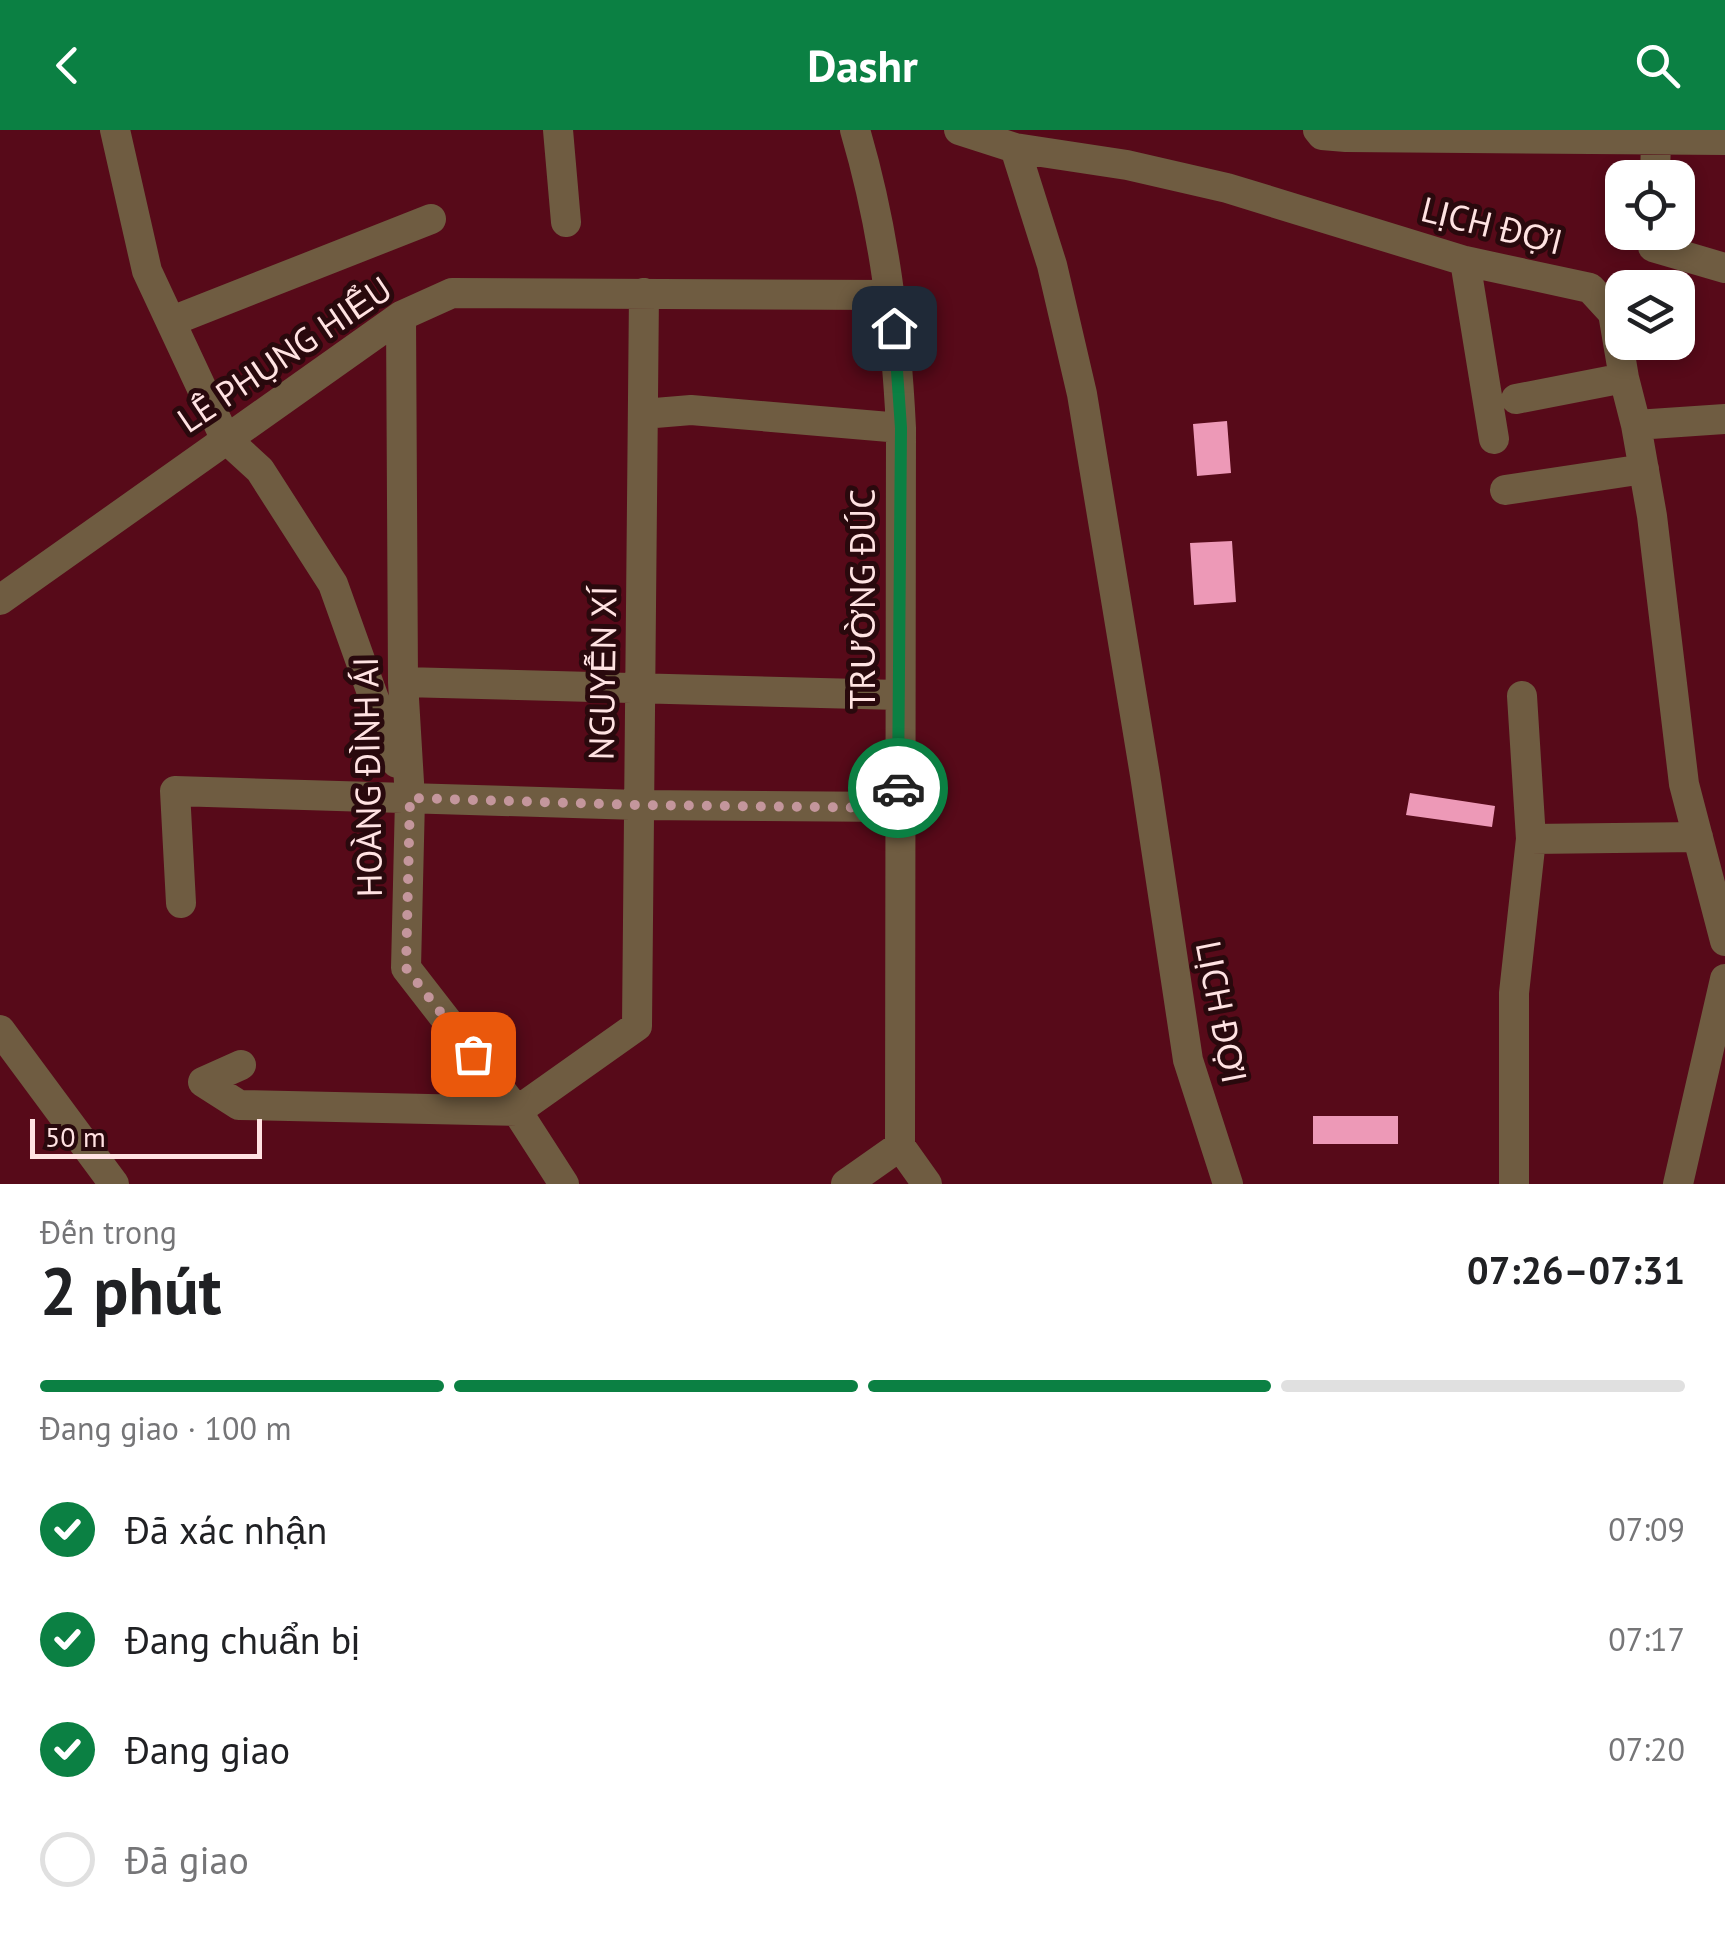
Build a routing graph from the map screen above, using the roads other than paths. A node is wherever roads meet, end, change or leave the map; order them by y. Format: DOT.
graph roads {
  1 [pos="115,130"];
  2 [pos="558,130"];
  3 [pos="855,130"];
  4 [pos="959,130"];
  5 [pos="1318,130"];
  6 [pos="1656,138"];
  7 [pos="1725,140"];
  8 [pos="1015,148"];
  9 [pos="1655,160"];
  10 [pos="431,219"];
  11 [pos="566,222"];
  12 [pos="1663,250"];
  13 [pos="1465,261"];
  14 [pos="1725,268"];
  15 [pos="644,294"];
  16 [pos="891,296"];
  17 [pos="401,316"];
  18 [pos="172,321"];
  19 [pos="1624,378"];
  20 [pos="1516,399"];
  21 [pos="643,414"];
  22 [pos="1725,419"];
  23 [pos="1636,425"];
  24 [pos="901,428"];
  25 [pos="225,438"];
  26 [pos="1494,439"];
  27 [pos="1644,469"];
  28 [pos="1505,490"];
  29 [pos="0,600"];
  30 [pos="403,682"];
  31 [pos="639,689"];
  32 [pos="899,695"];
  33 [pos="1522,696"];
  34 [pos="410,798"];
  35 [pos="638,805"];
  36 [pos="898,808"];
  37 [pos="1698,837"];
  38 [pos="1531,839"];
  39 [pos="181,902"];
  40 [pos="1725,940"];
  41 [pos="1725,978"];
  42 [pos="0,1030"];
  43 [pos="241,1065"];
  44 [pos="518,1111"];
  45 [pos="900,1146"];
  46 [pos="114,1184"];
  47 [pos="564,1184"];
  48 [pos="846,1184"];
  49 [pos="927,1184"];
  50 [pos="1228,1184"];
  51 [pos="1514,1184"];
  52 [pos="1678,1184"];
  1 -- 18 [label="street"];
  2 -- 11 [label="street"];
  3 -- 16 [label="street, TRƯỜNG ĐÚC"];
  4 -- 8 [label="street, LỊCH ĐỢI"];
  5 -- 6 [label="street"];
  6 -- 7 [label="street"];
  6 -- 9 [label="street"];
  8 -- 13 [label="street, LỊCH ĐỢI"];
  8 -- 50 [label="street, LỊCH ĐỢI"];
  10 -- 18 [label="street"];
  12 -- 14 [label="street"];
  13 -- 19 [label="street, LỊCH ĐỢI"];
  13 -- 26 [label="street"];
  15 -- 16 [label="street, LÊ PHỤNG HIỂU"];
  15 -- 17 [label="street, LÊ PHỤNG HIỂU"];
  15 -- 21 [label="street, NGUYỄN XÍ"];
  16 -- 24 [label="street, TRƯỜNG ĐÚC"];
  17 -- 25 [label="street, LÊ PHỤNG HIỂU"];
  17 -- 30 [label="street, HOÀNG ĐÌNH ÁI"];
  18 -- 25 [label="street"];
  19 -- 20 [label="street"];
  19 -- 23 [label="street, LỊCH ĐỢI"];
  21 -- 24 [label="street"];
  21 -- 31 [label="street, NGUYỄN XÍ"];
  22 -- 23 [label="street"];
  23 -- 27 [label="street, LỊCH ĐỢI"];
  24 -- 32 [label="street, TRƯỜNG ĐÚC"];
  25 -- 29 [label="street, LÊ PHỤNG HIỂU"];
  25 -- 34 [label="street"];
  27 -- 28 [label="street"];
  27 -- 37 [label="street, LỊCH ĐỢI"];
  30 -- 31 [label="street"];
  30 -- 34 [label="street, HOÀNG ĐÌNH ÁI"];
  31 -- 32 [label="street"];
  31 -- 35 [label="street, NGUYỄN XÍ"];
  32 -- 36 [label="street, TRƯỜNG ĐÚC"];
  33 -- 38 [label="street"];
  34 -- 35 [label="street"];
  34 -- 39 [label="street"];
  34 -- 44 [label="street, HOÀNG ĐÌNH ÁI"];
  35 -- 36 [label="street"];
  35 -- 44 [label="street, NGUYỄN XÍ"];
  36 -- 45 [label="street, TRƯỜNG ĐÚC"];
  37 -- 38 [label="street"];
  37 -- 40 [label="street, LỊCH ĐỢI"];
  38 -- 51 [label="street"];
  41 -- 52 [label="street"];
  42 -- 46 [label="street"];
  43 -- 44 [label="street"];
  44 -- 47 [label="street, HOÀNG ĐÌNH ÁI"];
  45 -- 48 [label="street"];
  45 -- 49 [label="street"];
}
